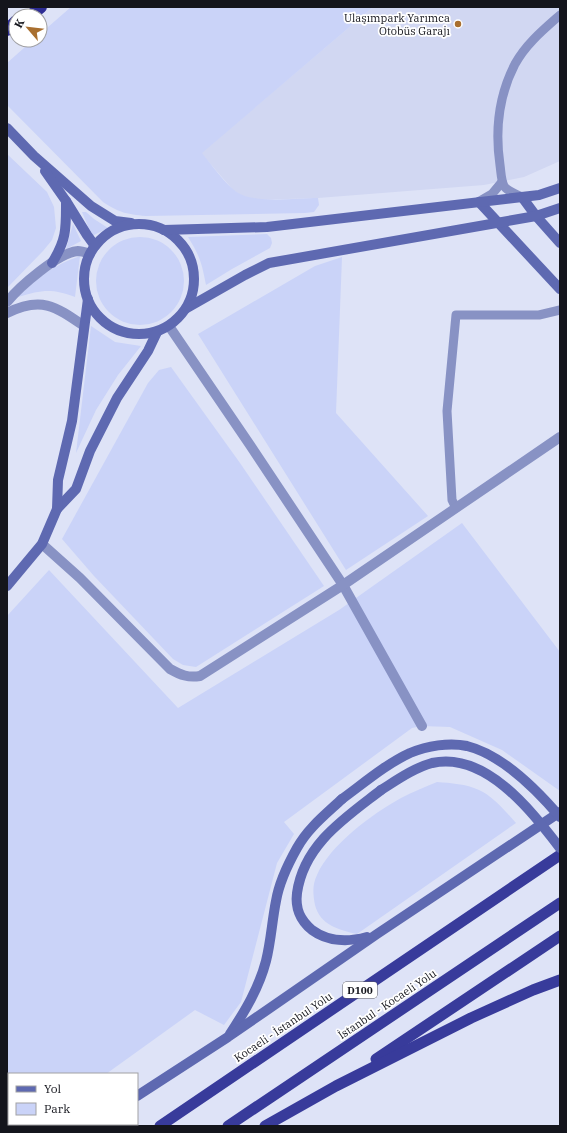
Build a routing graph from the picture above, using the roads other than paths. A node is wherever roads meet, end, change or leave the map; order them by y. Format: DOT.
graph roads {
  1 [pos="560,15"];
  2 [pos="7,128"];
  3 [pos="34,156"];
  4 [pos="502,182"];
  5 [pos="560,188"];
  6 [pos="522,197"];
  7 [pos="66,200"];
  8 [pos="479,202"];
  9 [pos="560,208"];
  10 [pos="536,216"];
  11 [pos="499,222"];
  12 [pos="137,224"];
  13 [pos="164,230"];
  14 [pos="560,243"];
  15 [pos="93,250"];
  16 [pos="52,263"];
  17 [pos="560,289"];
  18 [pos="88,300"];
  19 [pos="7,302"];
  20 [pos="187,308"];
  21 [pos="560,310"];
  22 [pos="7,313"];
  23 [pos="84,326"];
  24 [pos="169,326"];
  25 [pos="157,332"];
  26 [pos="560,437"];
  27 [pos="456,508"];
  28 [pos="57,509"];
  29 [pos="42,544"];
  30 [pos="343,585"];
  31 [pos="7,586"];
  32 [pos="422,726"];
  33 [pos="560,812"];
  34 [pos="560,817"];
  35 [pos="560,848"];
  36 [pos="560,855"];
  37 [pos="560,903"];
  38 [pos="377,934"];
  39 [pos="560,936"];
  40 [pos="560,980"];
  41 [pos="228,1037"];
  42 [pos="336,1086"];
  43 [pos="138,1095"];
  44 [pos="160,1126"];
  45 [pos="228,1126"];
  46 [pos="265,1126"];
  1 -- 4 [label="lane"];
  2 -- 3 [label="main road"];
  3 -- 7 [label="main road"];
  3 -- 12 [label="main road"];
  4 -- 6 [label="lane"];
  4 -- 8 [label="lane"];
  5 -- 6 [label="main road"];
  6 -- 8 [label="main road"];
  6 -- 10 [label="main road"];
  7 -- 15 [label="main road"];
  7 -- 16 [label="main road"];
  8 -- 11 [label="main road"];
  8 -- 13 [label="main road"];
  9 -- 10 [label="main road"];
  10 -- 11 [label="main road"];
  10 -- 14 [label="main road"];
  11 -- 17 [label="main road"];
  11 -- 20 [label="main road"];
  12 -- 13 [label="main road"];
  12 -- 15 [label="main road"];
  13 -- 20 [label="main road"];
  15 -- 16 [label="street"];
  15 -- 18 [label="main road"];
  16 -- 19 [label="street"];
  18 -- 23 [label="main road"];
  18 -- 25 [label="main road"];
  20 -- 24 [label="main road"];
  21 -- 27 [label="lane"];
  22 -- 23 [label="street"];
  23 -- 28 [label="main road"];
  24 -- 25 [label="main road"];
  24 -- 30 [label="street"];
  25 -- 28 [label="main road"];
  26 -- 27 [label="street"];
  27 -- 30 [label="street"];
  28 -- 29 [label="main road"];
  29 -- 30 [label="street"];
  29 -- 31 [label="main road"];
  30 -- 32 [label="street"];
  33 -- 38 [label="main road"];
  34 -- 41 [label="main road, bridge"];
  35 -- 38 [label="main road, bridge"];
  36 -- 44 [label="highway, Kocaeli - İstanbul Yolu / D100"];
  37 -- 45 [label="highway, İstanbul - Kocaeli Yolu"];
  38 -- 41 [label="main road"];
  39 -- 42 [label="highway"];
  40 -- 42 [label="highway"];
  41 -- 43 [label="main road"];
  42 -- 46 [label="highway"];
}
